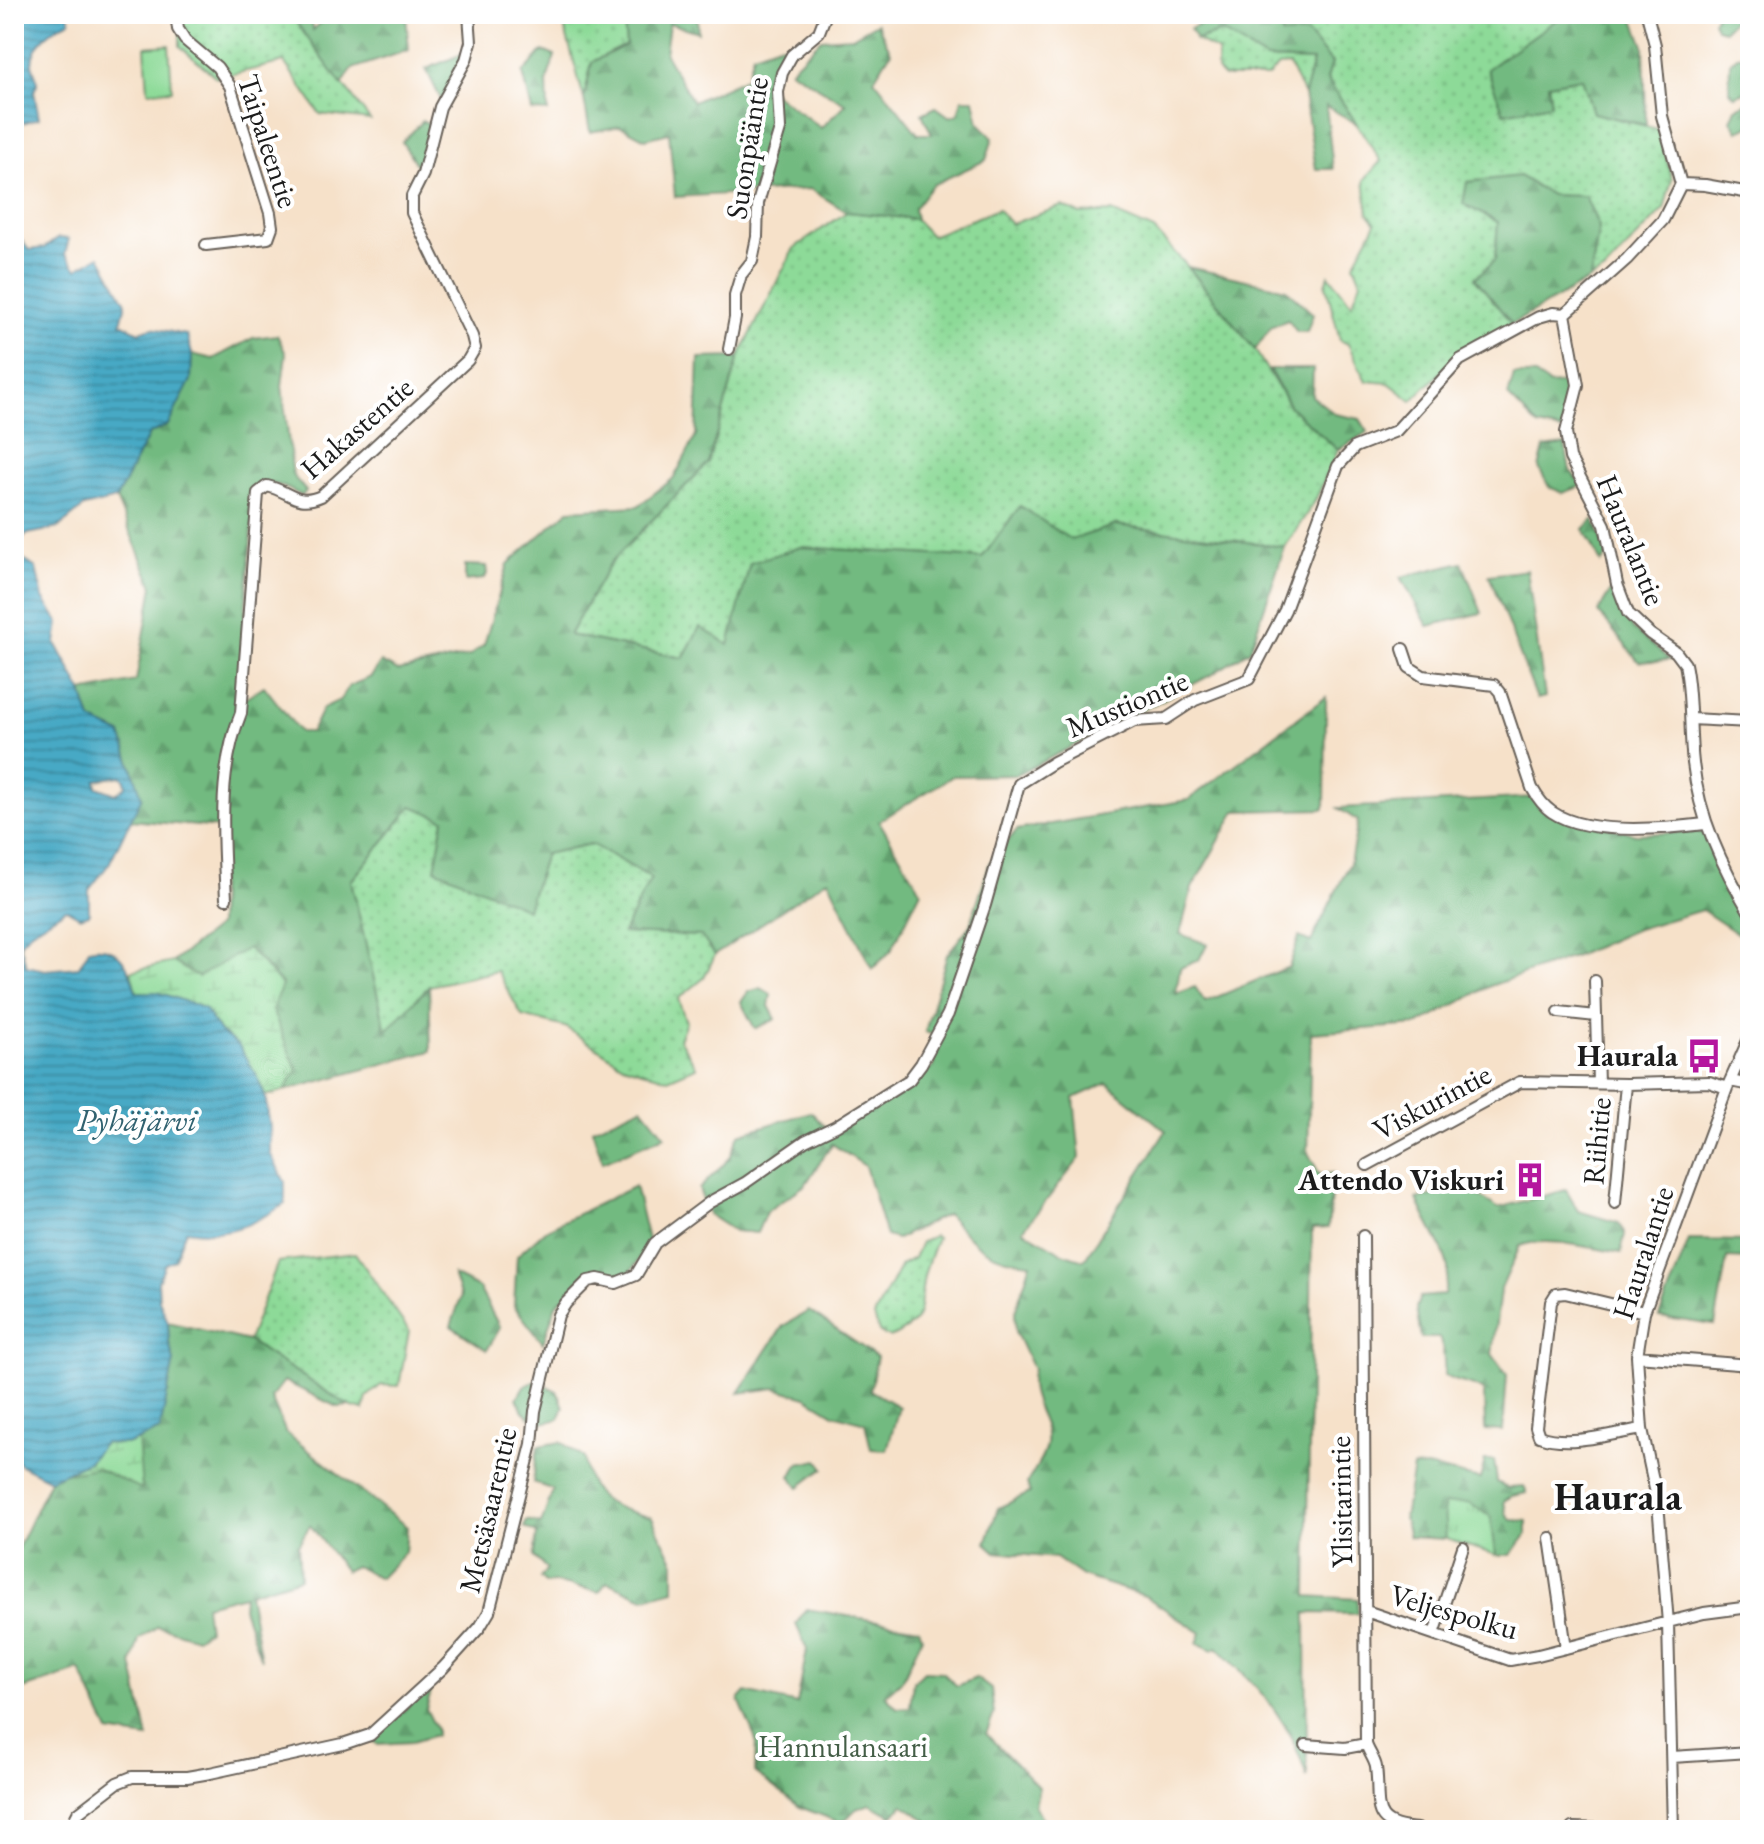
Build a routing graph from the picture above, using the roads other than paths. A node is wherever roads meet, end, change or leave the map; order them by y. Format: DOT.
graph roads {
  1 [pos="176,14"];
  2 [pos="469,14"];
  3 [pos="826,14"];
  4 [pos="1647,14"];
  5 [pos="1681,184"];
  6 [pos="1750,193"];
  7 [pos="206,245"];
  8 [pos="1565,314"];
  9 [pos="729,349"];
  10 [pos="1403,649"];
  11 [pos="1691,719"];
  12 [pos="1750,722"];
  13 [pos="1705,824"];
  14 [pos="226,899"];
  15 [pos="1750,913"];
  16 [pos="1595,981"];
  17 [pos="1559,1012"];
  18 [pos="1596,1016"];
  19 [pos="1750,1036"];
  20 [pos="1598,1083"];
  21 [pos="1626,1084"];
  22 [pos="1729,1084"];
  23 [pos="1750,1085"];
  24 [pos="1367,1165"];
  25 [pos="710,1202"];
  26 [pos="1615,1203"];
  27 [pos="1363,1236"];
  28 [pos="1644,1312"];
  29 [pos="1637,1356"];
  30 [pos="1750,1365"];
  31 [pos="1642,1429"];
  32 [pos="1550,1538"];
  33 [pos="1463,1547"];
  34 [pos="1750,1607"];
  35 [pos="1366,1611"];
  36 [pos="1668,1623"];
  37 [pos="1434,1634"];
  38 [pos="1566,1648"];
  39 [pos="1366,1744"];
  40 [pos="1306,1745"];
  41 [pos="1750,1752"];
  42 [pos="1672,1757"];
  43 [pos="1572,1828"];
  44 [pos="1418,1829"];
  45 [pos="69,1830"];
  46 [pos="1634,1830"];
  47 [pos="1673,1830"];
  1 -- 7 [label="street, Taipaleentie"];
  2 -- 14 [label="street, Hakastentie"];
  3 -- 9 [label="street, Suonpääntie"];
  4 -- 5 [label="street"];
  5 -- 6 [label="street"];
  5 -- 8 [label="street"];
  8 -- 11 [label="street, Hauralantie"];
  8 -- 25 [label="street, Mustiontie"];
  10 -- 13 [label="street"];
  11 -- 12 [label="street"];
  11 -- 13 [label="street, Hauralantie"];
  13 -- 15 [label="street, Hauralantie"];
  16 -- 18 [label="street"];
  17 -- 18 [label="street"];
  18 -- 20 [label="street"];
  19 -- 22 [label="street, Hauralantie"];
  20 -- 21 [label="street, Viskurintie"];
  20 -- 24 [label="street, Viskurintie"];
  21 -- 22 [label="street, Viskurintie"];
  21 -- 26 [label="street, Riihitie"];
  22 -- 23 [label="street, Viskurintie"];
  22 -- 28 [label="street, Hauralantie"];
  25 -- 45 [label="street, Metsäsaarentie"];
  27 -- 35 [label="street, Ylisitarintie"];
  28 -- 29 [label="street, Hauralantie"];
  28 -- 31 [label="street"];
  29 -- 30 [label="street"];
  29 -- 31 [label="street, Hauralantie"];
  31 -- 36 [label="street, Hauralantie"];
  32 -- 38 [label="street"];
  33 -- 37 [label="street"];
  34 -- 36 [label="street, Veljespolku"];
  35 -- 37 [label="street, Veljespolku"];
  35 -- 39 [label="street, Ylisitarintie"];
  36 -- 38 [label="street, Veljespolku"];
  36 -- 42 [label="street, Hauralantie"];
  37 -- 38 [label="street, Veljespolku"];
  39 -- 40 [label="street"];
  39 -- 44 [label="street, Ylisitarintie"];
  41 -- 42 [label="street"];
  42 -- 47 [label="street, Hauralantie"];
  43 -- 46 [label="street"];
}
